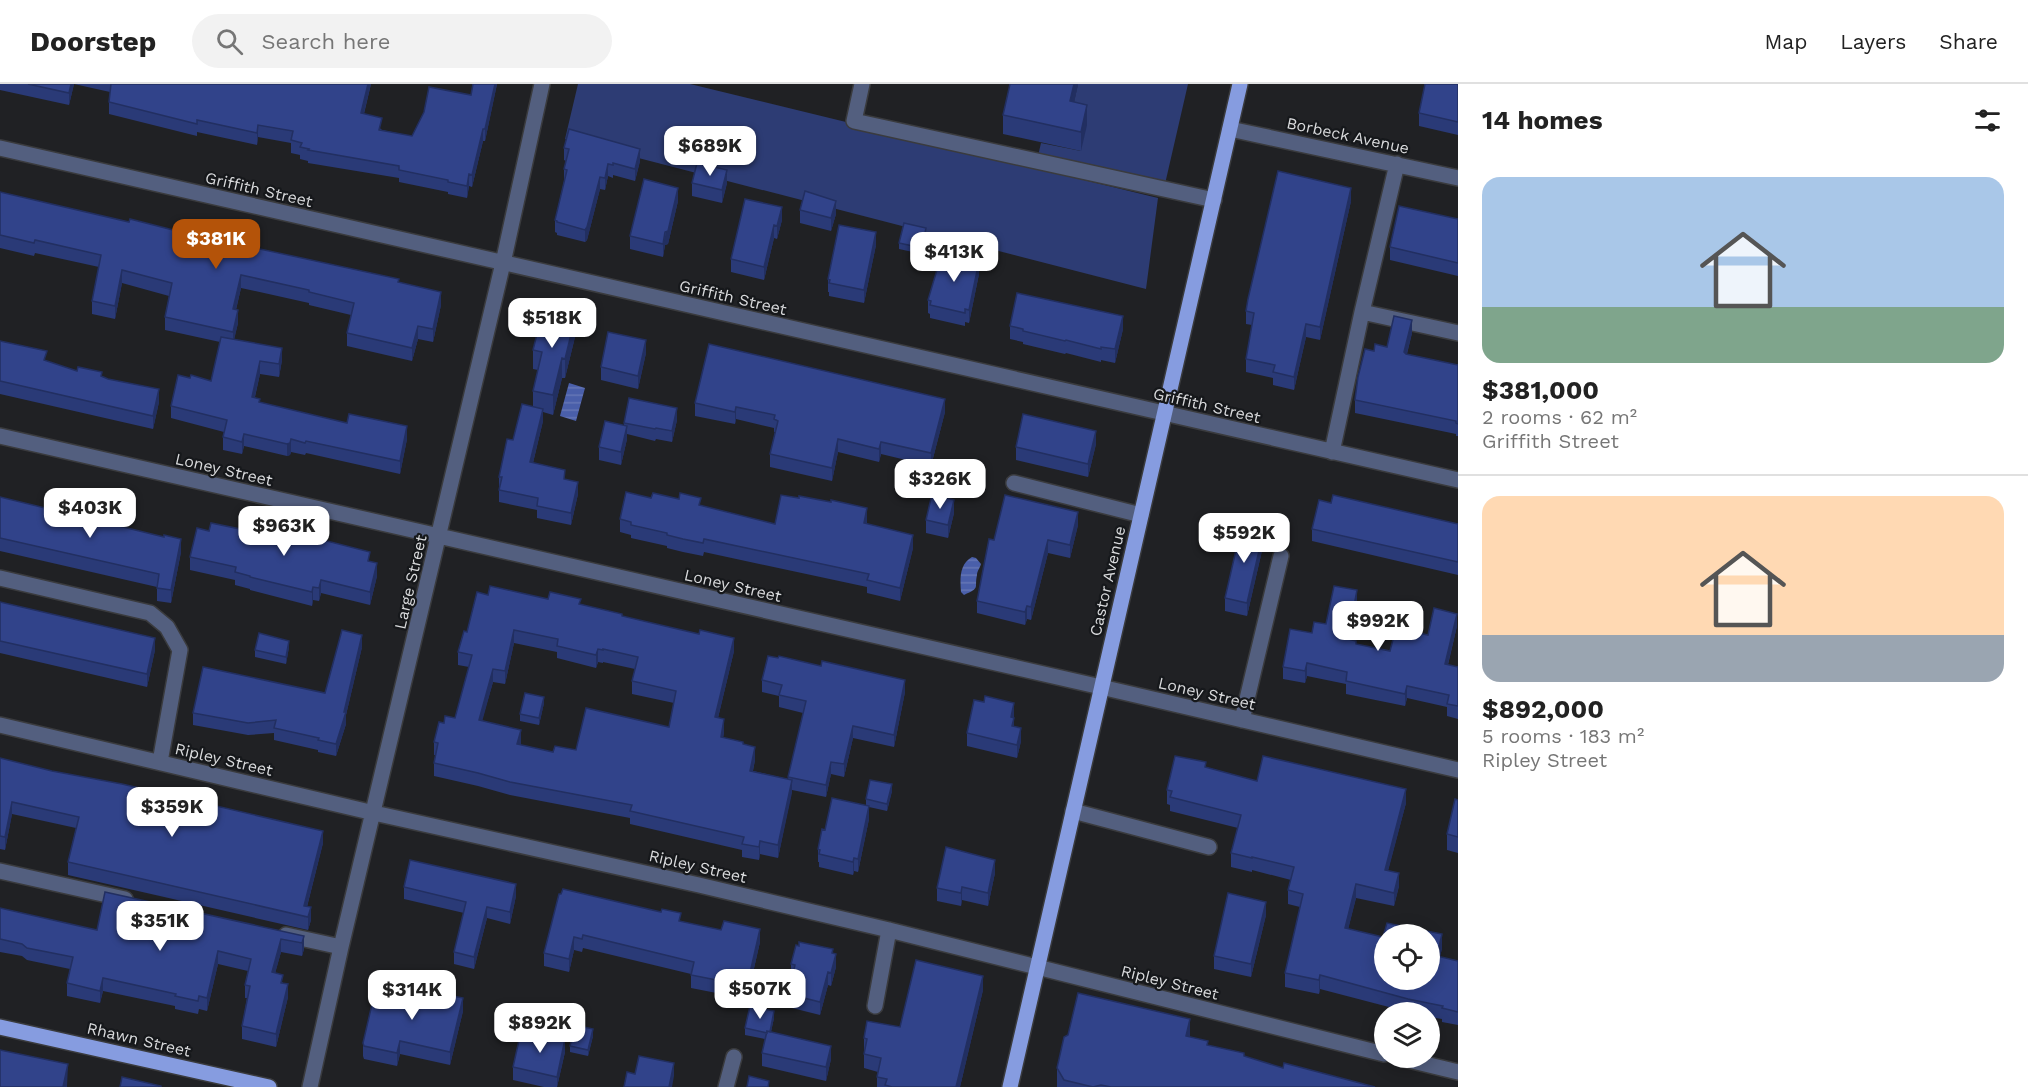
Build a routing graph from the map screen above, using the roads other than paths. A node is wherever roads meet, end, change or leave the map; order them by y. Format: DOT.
graph roads {
  1 [pos="542,84"];
  2 [pos="862,84"];
  3 [pos="1240,84"];
  4 [pos="1230,129"];
  5 [pos="0,148"];
  6 [pos="1397,164"];
  7 [pos="1458,178"];
  8 [pos="1214,200"];
  9 [pos="503,263"];
  10 [pos="1362,312"];
  11 [pos="1458,333"];
  12 [pos="1164,414"];
  13 [pos="0,436"];
  14 [pos="1332,452"];
  15 [pos="1458,480"];
  16 [pos="1014,483"];
  17 [pos="1141,514"];
  18 [pos="440,537"];
  19 [pos="1281,556"];
  20 [pos="0,578"];
  21 [pos="1101,687"];
  22 [pos="1242,720"];
  23 [pos="0,725"];
  24 [pos="160,762"];
  25 [pos="1458,770"];
  26 [pos="1073,812"];
  27 [pos="374,813"];
  28 [pos="1209,848"];
  29 [pos="0,871"];
  30 [pos="136,902"];
  31 [pos="889,930"];
  32 [pos="273,932"];
  33 [pos="341,947"];
  34 [pos="1038,966"];
  35 [pos="875,1005"];
  36 [pos="0,1027"];
  37 [pos="1374,1051"];
  38 [pos="734,1057"];
  39 [pos="1440,1068"];
  40 [pos="1458,1072"];
  41 [pos="269,1087"];
  42 [pos="310,1087"];
  43 [pos="726,1087"];
  44 [pos="1010,1087"];
  1 -- 9 [label="street, Large Street"];
  2 -- 8 [label="street"];
  3 -- 4 [label="main road, Castor Avenue"];
  4 -- 6 [label="street, Borbeck Avenue"];
  4 -- 8 [label="main road, Castor Avenue"];
  5 -- 9 [label="street, Griffith Street"];
  6 -- 7 [label="street, Borbeck Avenue"];
  6 -- 10 [label="street"];
  8 -- 12 [label="main road, Castor Avenue"];
  9 -- 12 [label="street, Griffith Street"];
  9 -- 18 [label="street, Large Street"];
  10 -- 11 [label="street"];
  10 -- 14 [label="street"];
  12 -- 14 [label="street, Griffith Street"];
  12 -- 17 [label="main road, Castor Avenue"];
  13 -- 18 [label="street, Loney Street"];
  14 -- 15 [label="street, Griffith Street"];
  16 -- 17 [label="street"];
  17 -- 21 [label="main road, Castor Avenue"];
  18 -- 21 [label="street, Loney Street"];
  18 -- 27 [label="street, Large Street"];
  19 -- 22 [label="street"];
  20 -- 24 [label="street"];
  21 -- 22 [label="street, Loney Street"];
  21 -- 26 [label="main road, Castor Avenue"];
  22 -- 25 [label="street, Loney Street"];
  23 -- 24 [label="street, Ripley Street"];
  24 -- 27 [label="street, Ripley Street"];
  26 -- 28 [label="street"];
  26 -- 34 [label="main road, Castor Avenue"];
  27 -- 31 [label="street, Ripley Street"];
  27 -- 33 [label="street, Large Street"];
  29 -- 30 [label="street"];
  31 -- 34 [label="street, Ripley Street"];
  31 -- 35 [label="street"];
  32 -- 33 [label="street"];
  33 -- 42 [label="street, Large Street"];
  34 -- 37 [label="street, Ripley Street"];
  34 -- 44 [label="main road, Castor Avenue"];
  36 -- 41 [label="main road, Rhawn Street"];
  38 -- 43 [label="street"];
  39 -- 40 [label="street"];
}
